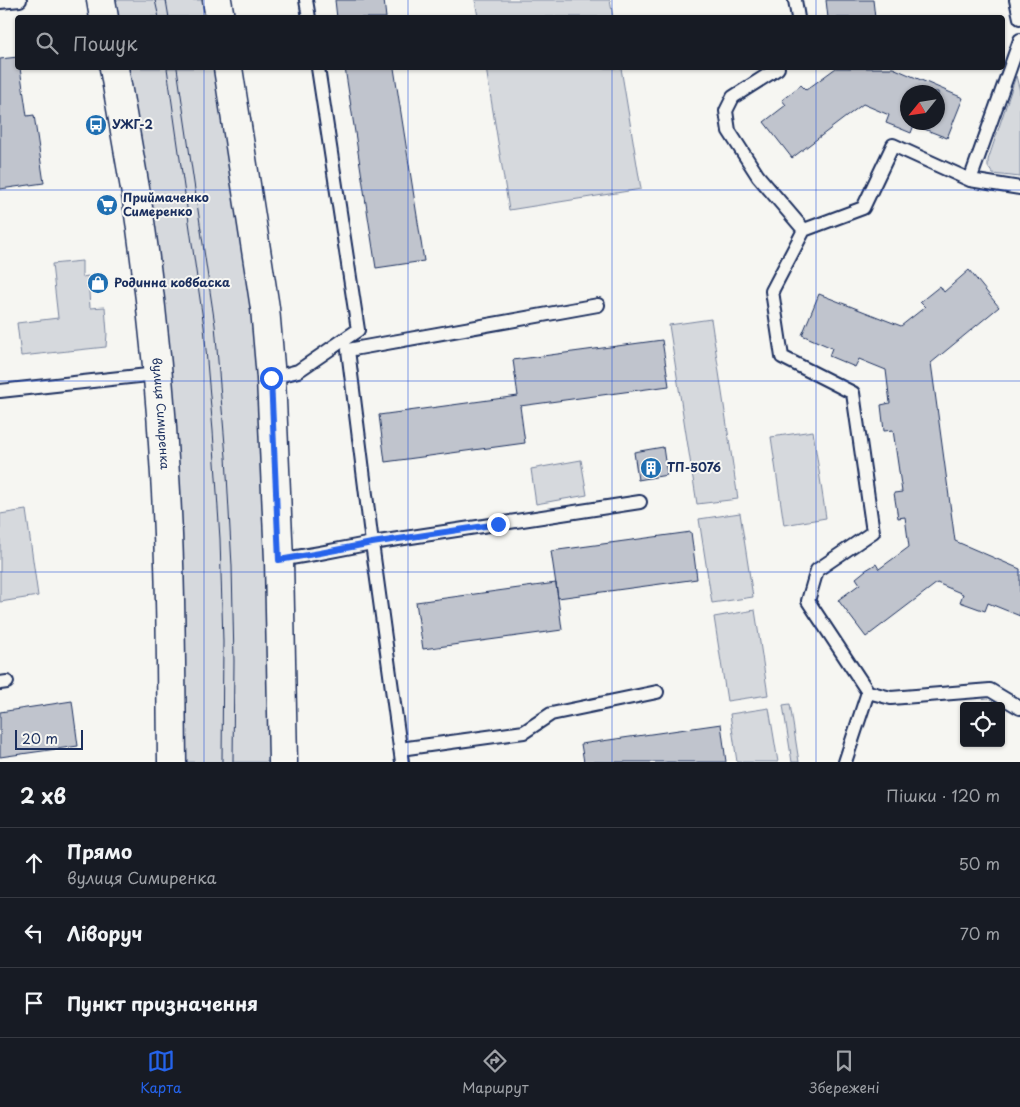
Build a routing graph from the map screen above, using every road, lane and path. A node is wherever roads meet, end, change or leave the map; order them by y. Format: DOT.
graph roads {
  1 [pos="20,0"];
  2 [pos="101,0"];
  3 [pos="217,0"];
  4 [pos="306,0"];
  5 [pos="795,0"];
  6 [pos="1016,0"];
  7 [pos="0,2"];
  8 [pos="104,15"];
  9 [pos="220,15"];
  10 [pos="308,15"];
  11 [pos="798,15"];
  12 [pos="1020,18"];
  13 [pos="1020,40"];
  14 [pos="114,70"];
  15 [pos="228,70"];
  16 [pos="318,70"];
  17 [pos="777,70"];
  18 [pos="970,180"];
  19 [pos="1020,188"];
  20 [pos="804,230"];
  21 [pos="598,304"];
  22 [pos="157,374"];
  23 [pos="271,378"];
  24 [pos="0,391"];
  25 [pos="640,502"];
  26 [pos="372,543"];
  27 [pos="279,560"];
  28 [pos="657,692"];
  29 [pos="868,692"];
  30 [pos="1020,708"];
  31 [pos="401,756"];
  32 [pos="172,762"];
  33 [pos="283,762"];
  34 [pos="845,762"];
  1 -- 7 [label="lane"];
  2 -- 8 [label="street"];
  3 -- 9 [label="street"];
  4 -- 10 [label="lane"];
  5 -- 11 [label="lane"];
  6 -- 12 [label="lane"];
  13 -- 18 [label="lane"];
  14 -- 22 [label="street, вулиця Симиренка"];
  15 -- 23 [label="street"];
  16 -- 23 [label="lane"];
  17 -- 20 [label="lane"];
  18 -- 19 [label="lane"];
  18 -- 20 [label="lane"];
  20 -- 29 [label="lane"];
  21 -- 26 [label="lane"];
  22 -- 24 [label="lane"];
  22 -- 32 [label="street, вулиця Симиренка"];
  23 -- 27 [label="street"];
  25 -- 26 [label="lane"];
  26 -- 27 [label="lane"];
  26 -- 31 [label="lane"];
  27 -- 33 [label="street"];
  28 -- 31 [label="lane"];
  29 -- 30 [label="lane"];
  29 -- 34 [label="lane"];
}
